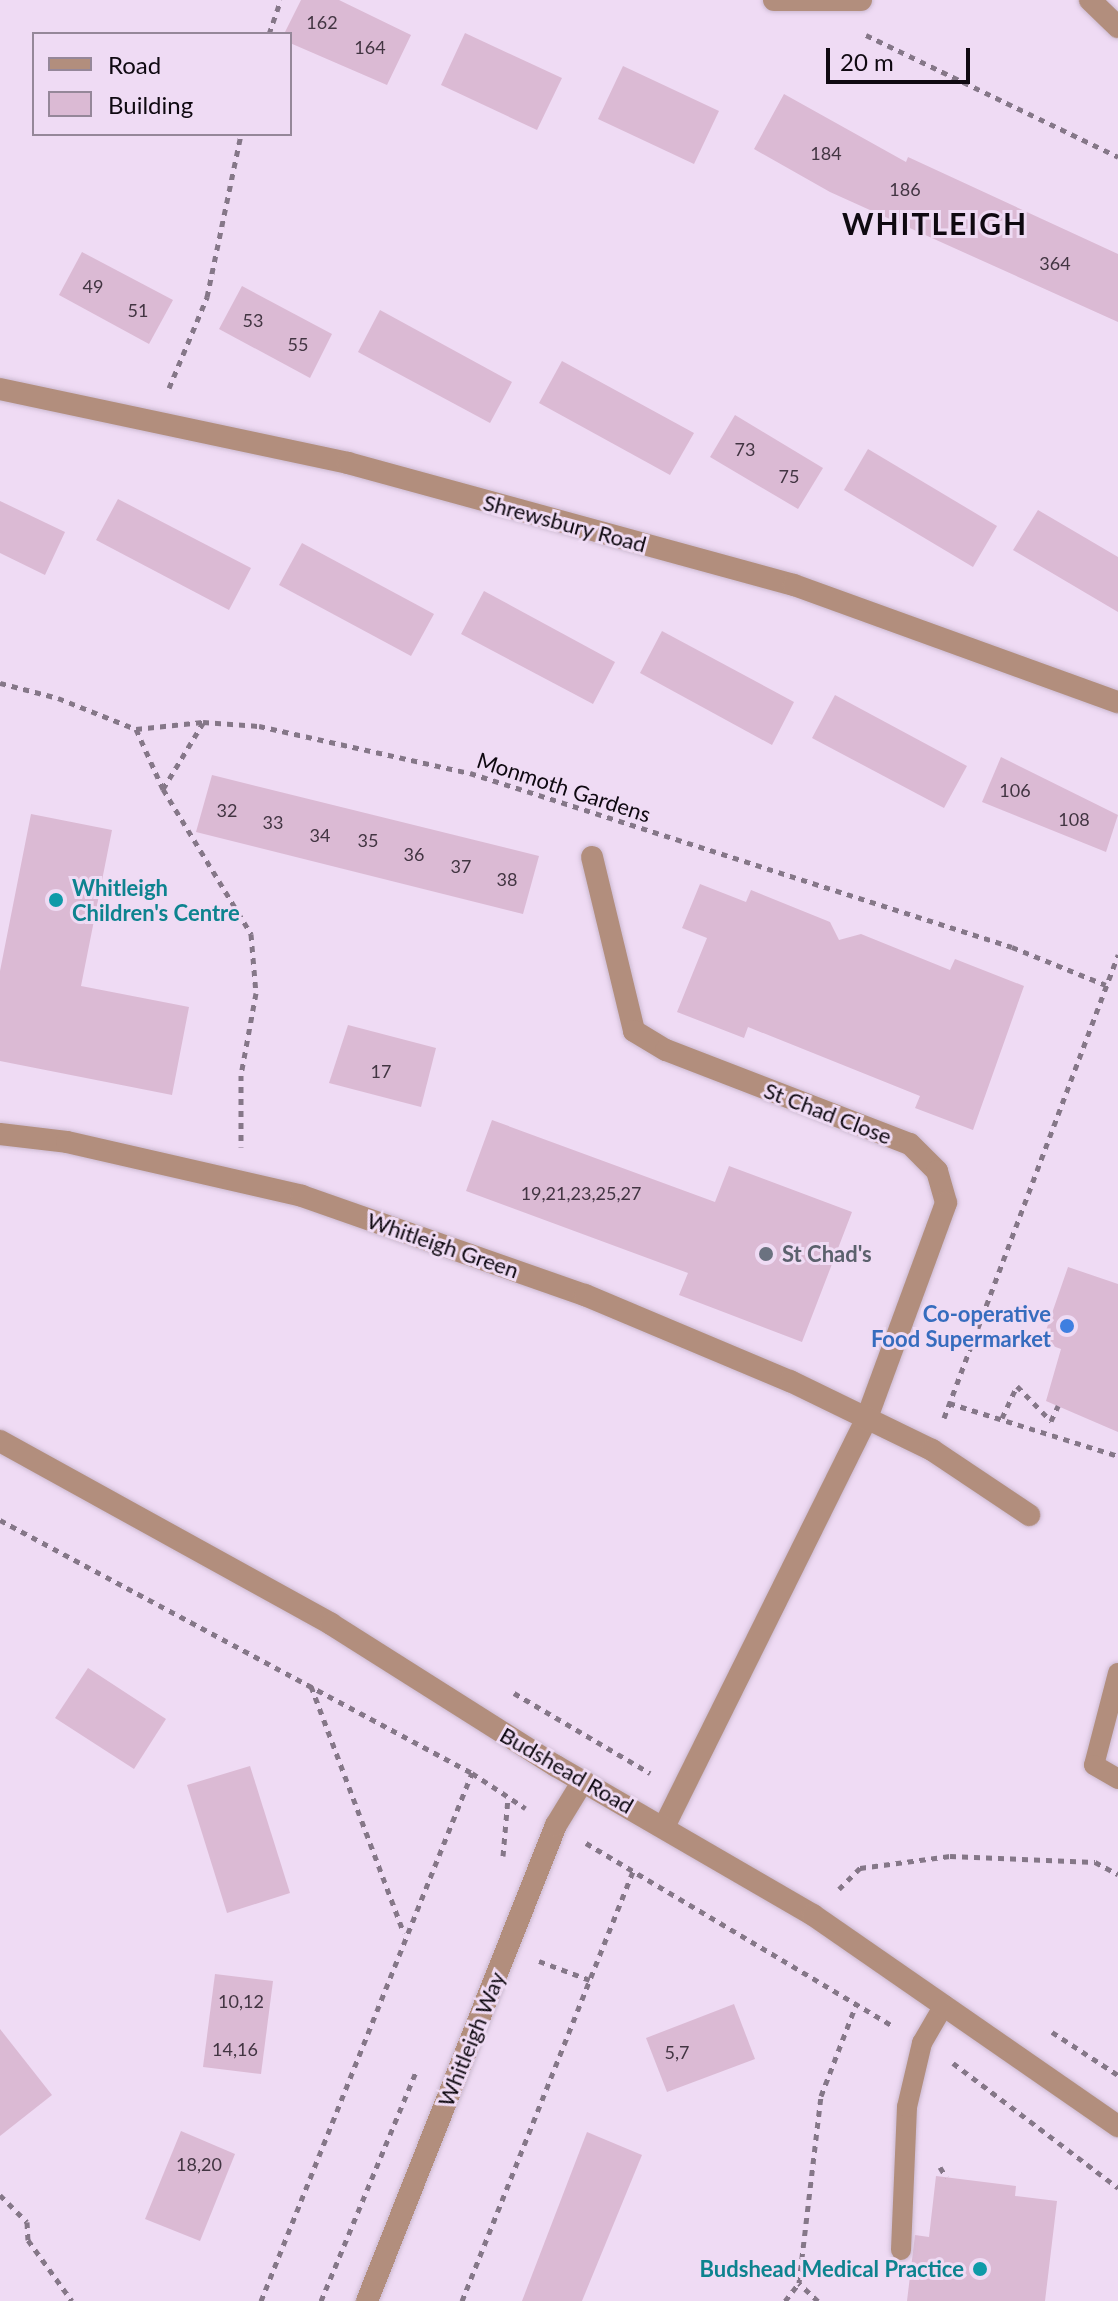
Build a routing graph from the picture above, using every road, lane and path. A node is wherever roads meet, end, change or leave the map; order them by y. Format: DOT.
graph roads {
  1 [pos="281,0"];
  2 [pos="774,0"];
  3 [pos="861,0"];
  4 [pos="1090,0"];
  5 [pos="830,2"];
  6 [pos="1118,27"];
  7 [pos="270,32"];
  8 [pos="241,136"];
  9 [pos="1118,157"];
  10 [pos="0,389"];
  11 [pos="154,422"];
  12 [pos="0,683"];
  13 [pos="1118,702"];
  14 [pos="203,722"];
  15 [pos="136,729"];
  16 [pos="163,789"];
  17 [pos="592,857"];
  18 [pos="1118,955"];
  19 [pos="1106,985"];
  20 [pos="0,1134"];
  21 [pos="228,1180"];
  22 [pos="949,1403"];
  23 [pos="1058,1406"];
  24 [pos="1002,1418"];
  25 [pos="866,1420"];
  26 [pos="0,1441"];
  27 [pos="932,1450"];
  28 [pos="1118,1456"];
  29 [pos="1029,1515"];
  30 [pos="0,1520"];
  31 [pos="1118,1673"];
  32 [pos="311,1685"];
  33 [pos="523,1698"];
  34 [pos="472,1773"];
  35 [pos="1118,1779"];
  36 [pos="583,1781"];
  37 [pos="681,1790"];
  38 [pos="508,1798"];
  39 [pos="556,1825"];
  40 [pos="665,1825"];
  41 [pos="498,1871"];
  42 [pos="633,1872"];
  43 [pos="1118,1874"];
  44 [pos="813,1915"];
  45 [pos="404,1933"];
  46 [pos="507,1949"];
  47 [pos="590,1980"];
  48 [pos="856,2005"];
  49 [pos="944,2005"];
  50 [pos="922,2043"];
  51 [pos="421,2057"];
  52 [pos="1118,2126"];
  53 [pos="1118,2188"];
  54 [pos="0,2195"];
  55 [pos="901,2250"];
  56 [pos="799,2283"];
  57 [pos="72,2301"];
  58 [pos="261,2301"];
  59 [pos="321,2301"];
  60 [pos="367,2301"];
  61 [pos="462,2301"];
  62 [pos="785,2301"];
  63 [pos="818,2301"];
  1 -- 7 [label="path"];
  2 -- 5 [label="street"];
  3 -- 5 [label="street"];
  4 -- 6 [label="street"];
  5 -- 9 [label="path"];
  8 -- 11 [label="path"];
  10 -- 11 [label="street, Shrewsbury Road"];
  11 -- 13 [label="street, Shrewsbury Road"];
  12 -- 15 [label="path, Monmoth Gardens"];
  14 -- 15 [label="path, Monmoth Gardens"];
  14 -- 16 [label="path"];
  14 -- 19 [label="path, Monmoth Gardens"];
  15 -- 16 [label="path"];
  16 -- 21 [label="path"];
  17 -- 25 [label="street, St Chad Close"];
  18 -- 19 [label="path"];
  19 -- 22 [label="path"];
  20 -- 21 [label="street, Whitleigh Green"];
  21 -- 25 [label="street, Whitleigh Green"];
  22 -- 24 [label="path"];
  22 -- 27 [label="path"];
  23 -- 24 [label="path"];
  24 -- 28 [label="path"];
  25 -- 27 [label="street, Whitleigh Green"];
  25 -- 37 [label="street"];
  26 -- 36 [label="street, Budshead Road"];
  27 -- 29 [label="street, Whitleigh Green"];
  30 -- 32 [label="path"];
  31 -- 35 [label="lane"];
  32 -- 34 [label="path"];
  32 -- 45 [label="path"];
  33 -- 37 [label="path"];
  34 -- 38 [label="path"];
  34 -- 45 [label="path"];
  36 -- 39 [label="street, Whitleigh Way"];
  36 -- 40 [label="street, Budshead Road"];
  37 -- 40 [label="street"];
  38 -- 39 [label="path"];
  38 -- 41 [label="path"];
  39 -- 42 [label="path"];
  39 -- 46 [label="street, Whitleigh Way"];
  40 -- 44 [label="street, Budshead Road"];
  42 -- 47 [label="path"];
  42 -- 48 [label="path"];
  43 -- 44 [label="path"];
  44 -- 49 [label="street, Budshead Road"];
  45 -- 58 [label="path"];
  46 -- 47 [label="path"];
  46 -- 60 [label="street, Whitleigh Way"];
  47 -- 61 [label="path"];
  48 -- 50 [label="path"];
  48 -- 56 [label="path"];
  49 -- 50 [label="lane"];
  49 -- 52 [label="street, Budshead Road"];
  50 -- 53 [label="path"];
  50 -- 55 [label="lane"];
  51 -- 59 [label="path"];
  54 -- 57 [label="path"];
  56 -- 62 [label="path"];
  56 -- 63 [label="path"];
}
